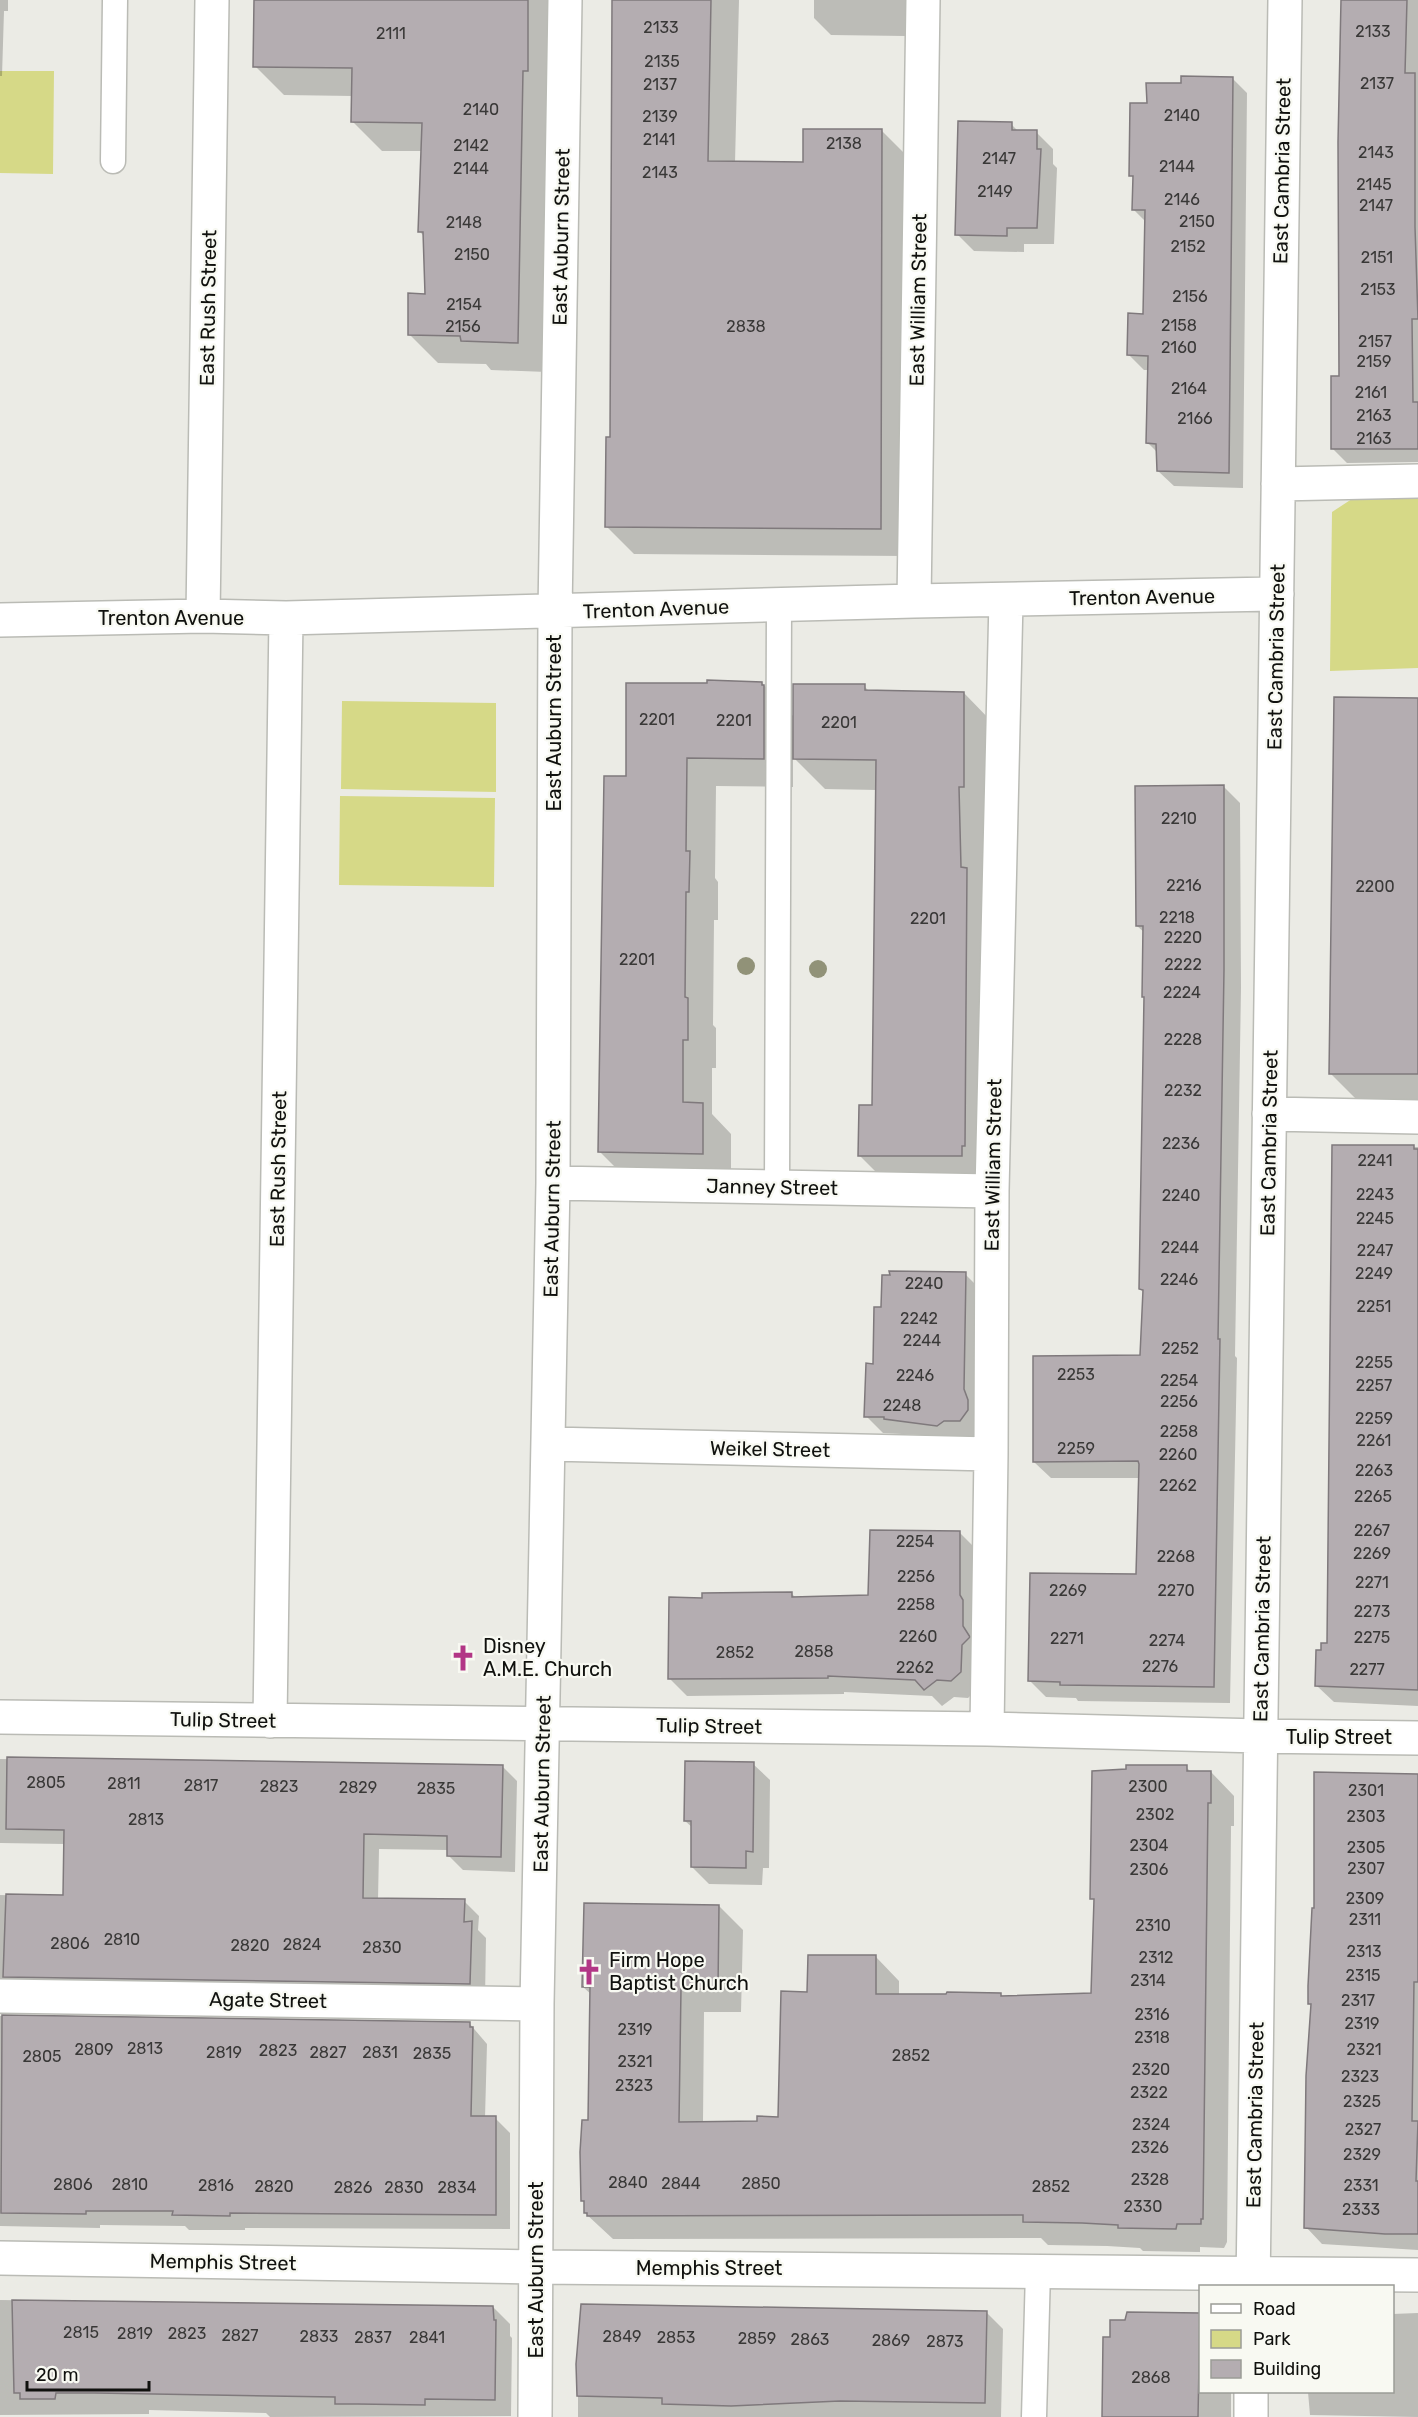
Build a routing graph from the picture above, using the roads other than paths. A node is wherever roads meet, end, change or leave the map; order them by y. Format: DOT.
graph roads {
  1 [pos="115,0"];
  2 [pos="212,0"];
  3 [pos="565,0"];
  4 [pos="922,0"];
  5 [pos="1285,0"];
  6 [pos="113,161"];
  7 [pos="1418,481"];
  8 [pos="1278,484"];
  9 [pos="1277,594"];
  10 [pos="1006,600"];
  11 [pos="914,601"];
  12 [pos="779,605"];
  13 [pos="555,612"];
  14 [pos="203,616"];
  15 [pos="286,618"];
  16 [pos="0,620"];
  17 [pos="1269,1114"];
  18 [pos="1418,1117"];
  19 [pos="553,1183"];
  20 [pos="777,1187"];
  21 [pos="992,1191"];
  22 [pos="549,1444"];
  23 [pos="991,1454"];
  24 [pos="0,1717"];
  25 [pos="270,1720"];
  26 [pos="543,1724"];
  27 [pos="987,1729"];
  28 [pos="1260,1736"];
  29 [pos="1418,1738"];
  30 [pos="0,1996"];
  31 [pos="537,2004"];
  32 [pos="0,2258"];
  33 [pos="536,2267"];
  34 [pos="1038,2271"];
  35 [pos="1418,2275"];
  36 [pos="1253,2279"];
  37 [pos="1251,2393"];
  38 [pos="535,2417"];
  39 [pos="1034,2417"];
  40 [pos="1251,2417"];
  1 -- 6 [label="lane"];
  2 -- 14 [label="street, East Rush Street"];
  3 -- 13 [label="street, East Auburn Street"];
  4 -- 11 [label="street, East William Street"];
  5 -- 8 [label="street, East Cambria Street"];
  7 -- 8 [label="street"];
  8 -- 9 [label="street, East Cambria Street"];
  9 -- 10 [label="street, Trenton Avenue"];
  9 -- 17 [label="street, East Cambria Street"];
  10 -- 11 [label="street, Trenton Avenue"];
  10 -- 21 [label="street, East William Street"];
  11 -- 12 [label="street, Trenton Avenue"];
  12 -- 13 [label="street, Trenton Avenue"];
  12 -- 20 [label="lane"];
  13 -- 15 [label="street, Trenton Avenue"];
  13 -- 19 [label="street, East Auburn Street"];
  14 -- 15 [label="street, Trenton Avenue"];
  14 -- 16 [label="street, Trenton Avenue"];
  15 -- 25 [label="street, East Rush Street"];
  17 -- 18 [label="street"];
  17 -- 28 [label="street, East Cambria Street"];
  19 -- 20 [label="street, Janney Street"];
  19 -- 22 [label="street, East Auburn Street"];
  20 -- 21 [label="street, Janney Street"];
  21 -- 23 [label="street, East William Street"];
  22 -- 23 [label="street, Weikel Street"];
  22 -- 26 [label="street, East Auburn Street"];
  23 -- 27 [label="street, East William Street"];
  24 -- 25 [label="street, Tulip Street"];
  25 -- 26 [label="street, Tulip Street"];
  26 -- 27 [label="street, Tulip Street"];
  26 -- 31 [label="street, East Auburn Street"];
  27 -- 28 [label="street, Tulip Street"];
  28 -- 29 [label="street, Tulip Street"];
  28 -- 36 [label="street, East Cambria Street"];
  30 -- 31 [label="street, Agate Street"];
  31 -- 33 [label="street, East Auburn Street"];
  32 -- 33 [label="street, Memphis Street"];
  33 -- 34 [label="street, Memphis Street"];
  33 -- 38 [label="street, East Auburn Street"];
  34 -- 36 [label="street, Memphis Street"];
  34 -- 39 [label="lane"];
  35 -- 36 [label="street, Memphis Street"];
  37 -- 40 [label="street"];
}
